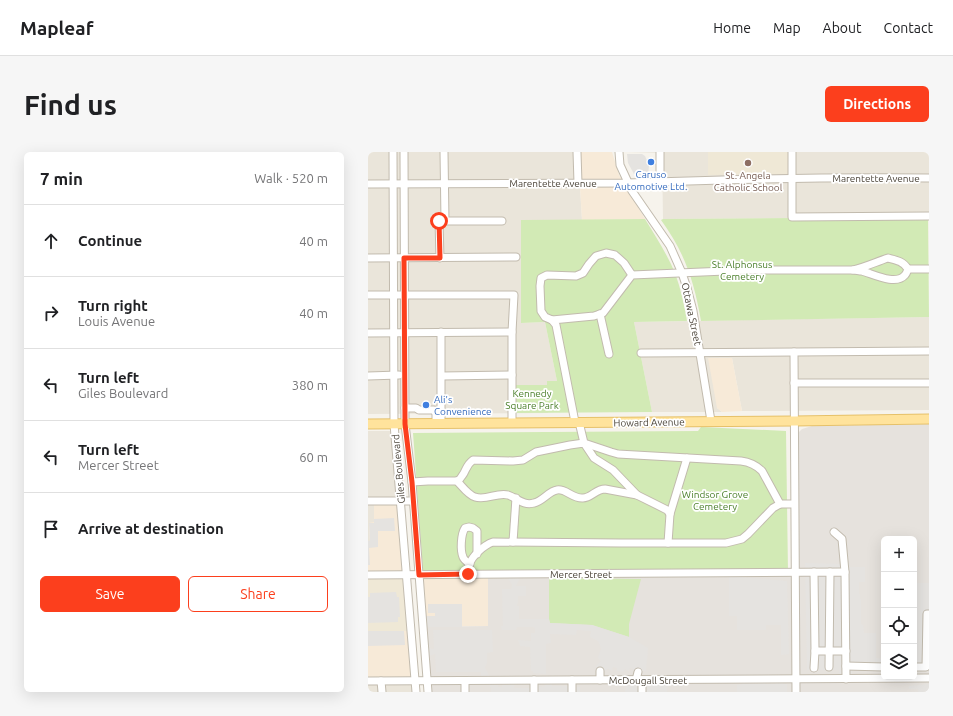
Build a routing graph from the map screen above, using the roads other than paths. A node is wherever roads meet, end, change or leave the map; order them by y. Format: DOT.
graph roads {
  1 [pos="392,152"];
  2 [pos="404,152"];
  3 [pos="444,152"];
  4 [pos="577,152"];
  5 [pos="619,152"];
  6 [pos="660,152"];
  7 [pos="792,152"];
  8 [pos="792,178"];
  9 [pos="929,178"];
  10 [pos="660,181"];
  11 [pos="578,183"];
  12 [pos="628,183"];
  13 [pos="368,184"];
  14 [pos="393,184"];
  15 [pos="404,184"];
  16 [pos="444,184"];
  17 [pos="929,216"];
  18 [pos="393,221"];
  19 [pos="404,221"];
  20 [pos="444,221"];
  21 [pos="502,221"];
  22 [pos="368,258"];
  23 [pos="393,258"];
  24 [pos="404,258"];
  25 [pos="440,258"];
  26 [pos="516,258"];
  27 [pos="908,269"];
  28 [pos="929,269"];
  29 [pos="853,270"];
  30 [pos="682,273"];
  31 [pos="632,275"];
  32 [pos="368,295"];
  33 [pos="394,295"];
  34 [pos="405,295"];
  35 [pos="600,314"];
  36 [pos="552,320"];
  37 [pos="394,332"];
  38 [pos="405,332"];
  39 [pos="441,332"];
  40 [pos="512,332"];
  41 [pos="368,333"];
  42 [pos="929,351"];
  43 [pos="794,352"];
  44 [pos="641,353"];
  45 [pos="699,353"];
  46 [pos="609,354"];
  47 [pos="394,375"];
  48 [pos="405,375"];
  49 [pos="512,375"];
  50 [pos="368,376"];
  51 [pos="442,376"];
  52 [pos="794,383"];
  53 [pos="929,383"];
  54 [pos="405,408"];
  55 [pos="929,419"];
  56 [pos="711,421"];
  57 [pos="794,421"];
  58 [pos="577,422"];
  59 [pos="512,423"];
  60 [pos="368,424"];
  61 [pos="394,424"];
  62 [pos="405,424"];
  63 [pos="439,424"];
  64 [pos="584,443"];
  65 [pos="687,458"];
  66 [pos="457,481"];
  67 [pos="412,482"];
  68 [pos="637,494"];
  69 [pos="516,498"];
  70 [pos="368,501"];
  71 [pos="400,501"];
  72 [pos="413,501"];
  73 [pos="780,504"];
  74 [pos="794,504"];
  75 [pos="670,514"];
  76 [pos="834,532"];
  77 [pos="513,542"];
  78 [pos="668,543"];
  79 [pos="477,554"];
  80 [pos="470,564"];
  81 [pos="795,572"];
  82 [pos="814,572"];
  83 [pos="830,572"];
  84 [pos="845,572"];
  85 [pos="468,574"];
  86 [pos="368,575"];
  87 [pos="406,575"];
  88 [pos="419,575"];
  89 [pos="929,614"];
  90 [pos="928,648"];
  91 [pos="815,651"];
  92 [pos="829,651"];
  93 [pos="846,651"];
  94 [pos="846,666"];
  95 [pos="829,667"];
  96 [pos="881,667"];
  97 [pos="917,667"];
  98 [pos="814,668"];
  99 [pos="600,671"];
  100 [pos="638,672"];
  101 [pos="881,678"];
  102 [pos="917,678"];
  103 [pos="929,678"];
  104 [pos="796,679"];
  105 [pos="846,679"];
  106 [pos="534,680"];
  107 [pos="572,680"];
  108 [pos="600,680"];
  109 [pos="639,680"];
  110 [pos="368,681"];
  111 [pos="381,681"];
  112 [pos="415,681"];
  113 [pos="427,681"];
  114 [pos="465,681"];
  115 [pos="508,681"];
  116 [pos="508,689"];
  117 [pos="642,691"];
  118 [pos="382,692"];
  119 [pos="416,692"];
  120 [pos="428,692"];
  121 [pos="465,692"];
  122 [pos="534,692"];
  123 [pos="572,692"];
  124 [pos="796,692"];
  1 -- 14 [label="street, Giles Boulevard"];
  2 -- 15 [label="street, Giles Boulevard"];
  3 -- 16 [label="street"];
  4 -- 11 [label="street"];
  5 -- 12 [label="street, Ottawa Street"];
  6 -- 10 [label="street"];
  7 -- 8 [label="street"];
  8 -- 9 [label="street, Marentette Avenue"];
  8 -- 10 [label="street, Marentette Avenue"];
  8 -- 17 [label="street"];
  10 -- 12 [label="street, Marentette Avenue"];
  11 -- 12 [label="street, Marentette Avenue"];
  11 -- 16 [label="street, Marentette Avenue"];
  12 -- 30 [label="street, Ottawa Street"];
  13 -- 14 [label="street, Marentette Avenue"];
  14 -- 15 [label="street, Marentette Avenue"];
  14 -- 18 [label="street, Giles Boulevard"];
  15 -- 16 [label="street, Marentette Avenue"];
  15 -- 19 [label="street, Giles Boulevard"];
  16 -- 20 [label="street"];
  18 -- 19 [label="street"];
  18 -- 23 [label="street, Giles Boulevard"];
  19 -- 24 [label="street, Giles Boulevard"];
  20 -- 21 [label="street"];
  20 -- 25 [label="street"];
  22 -- 23 [label="street"];
  23 -- 24 [label="street"];
  23 -- 33 [label="street, Giles Boulevard"];
  24 -- 25 [label="street"];
  24 -- 34 [label="street, Giles Boulevard"];
  25 -- 26 [label="street"];
  27 -- 28 [label="street"];
  27 -- 29 [label="street"];
  27 -- 29 [label="street"];
  29 -- 30 [label="street"];
  30 -- 31 [label="street"];
  30 -- 45 [label="street, Ottawa Street"];
  31 -- 35 [label="street"];
  31 -- 36 [label="street"];
  32 -- 33 [label="street"];
  33 -- 34 [label="street"];
  33 -- 37 [label="street, Giles Boulevard"];
  34 -- 38 [label="street, Giles Boulevard"];
  34 -- 40 [label="street"];
  35 -- 36 [label="street"];
  35 -- 46 [label="street"];
  36 -- 58 [label="street"];
  37 -- 38 [label="street"];
  37 -- 41 [label="street"];
  37 -- 47 [label="street, Giles Boulevard"];
  38 -- 39 [label="street"];
  38 -- 48 [label="street, Giles Boulevard"];
  39 -- 40 [label="street"];
  39 -- 51 [label="street"];
  40 -- 49 [label="street"];
  42 -- 43 [label="street"];
  43 -- 45 [label="street"];
  43 -- 52 [label="street"];
  44 -- 45 [label="street"];
  45 -- 56 [label="street, Ottawa Street"];
  47 -- 48 [label="street"];
  47 -- 50 [label="street"];
  47 -- 61 [label="street, Giles Boulevard"];
  48 -- 54 [label="street, Giles Boulevard"];
  49 -- 51 [label="street"];
  49 -- 59 [label="street"];
  51 -- 63 [label="street"];
  52 -- 53 [label="street"];
  52 -- 57 [label="street"];
  54 -- 62 [label="street, Giles Boulevard"];
  54 -- 63 [label="street"];
  55 -- 57 [label="main road, Howard Avenue"];
  56 -- 57 [label="main road, Howard Avenue"];
  56 -- 58 [label="main road, Howard Avenue"];
  57 -- 74 [label="street"];
  58 -- 59 [label="main road, Howard Avenue"];
  58 -- 64 [label="street"];
  59 -- 63 [label="main road, Howard Avenue"];
  60 -- 61 [label="main road, Howard Avenue"];
  61 -- 62 [label="main road, Howard Avenue"];
  61 -- 71 [label="street, Giles Boulevard"];
  62 -- 63 [label="main road, Howard Avenue"];
  62 -- 67 [label="street, Giles Boulevard"];
  64 -- 65 [label="street"];
  64 -- 66 [label="street"];
  64 -- 68 [label="street"];
  65 -- 73 [label="street"];
  65 -- 75 [label="street"];
  66 -- 67 [label="street"];
  66 -- 69 [label="street"];
  67 -- 72 [label="street, Giles Boulevard"];
  68 -- 69 [label="street"];
  68 -- 75 [label="street"];
  69 -- 77 [label="street"];
  70 -- 71 [label="street"];
  71 -- 72 [label="street"];
  71 -- 87 [label="street, Giles Boulevard"];
  72 -- 88 [label="street, Giles Boulevard"];
  73 -- 74 [label="street"];
  73 -- 78 [label="street"];
  74 -- 81 [label="street"];
  75 -- 78 [label="street"];
  76 -- 84 [label="street"];
  77 -- 78 [label="street"];
  77 -- 79 [label="street"];
  79 -- 80 [label="street"];
  79 -- 80 [label="street"];
  80 -- 85 [label="street"];
  81 -- 82 [label="street, Mercer Street"];
  81 -- 85 [label="street, Mercer Street"];
  81 -- 104 [label="street"];
  82 -- 83 [label="street, Mercer Street"];
  82 -- 91 [label="street"];
  83 -- 84 [label="street, Mercer Street"];
  83 -- 92 [label="street"];
  84 -- 93 [label="street"];
  85 -- 88 [label="street, Mercer Street"];
  86 -- 87 [label="street, Mercer Street"];
  87 -- 88 [label="street, Mercer Street"];
  87 -- 112 [label="street, Giles Boulevard"];
  88 -- 113 [label="street, Giles Boulevard"];
  89 -- 90 [label="street"];
  90 -- 97 [label="street"];
  91 -- 92 [label="street"];
  91 -- 98 [label="street"];
  92 -- 93 [label="street"];
  92 -- 95 [label="street"];
  93 -- 94 [label="street"];
  94 -- 96 [label="street"];
  94 -- 105 [label="street"];
  99 -- 108 [label="street"];
  100 -- 109 [label="street"];
  101 -- 105 [label="street, McDougall Street"];
  102 -- 103 [label="street, McDougall Street"];
  104 -- 105 [label="street, McDougall Street"];
  104 -- 109 [label="street, McDougall Street"];
  104 -- 124 [label="street"];
  106 -- 107 [label="street, McDougall Street"];
  106 -- 115 [label="street, McDougall Street"];
  106 -- 122 [label="street"];
  107 -- 108 [label="street, McDougall Street"];
  107 -- 123 [label="street"];
  108 -- 109 [label="street, McDougall Street"];
  109 -- 117 [label="street"];
  110 -- 111 [label="street, McDougall Street"];
  111 -- 112 [label="street, McDougall Street"];
  111 -- 118 [label="street"];
  112 -- 113 [label="street, McDougall Street"];
  112 -- 119 [label="street, Giles Boulevard"];
  113 -- 114 [label="street, McDougall Street"];
  113 -- 120 [label="street, Giles Boulevard"];
  114 -- 115 [label="street, McDougall Street"];
  114 -- 121 [label="street"];
  115 -- 116 [label="street"];
}
